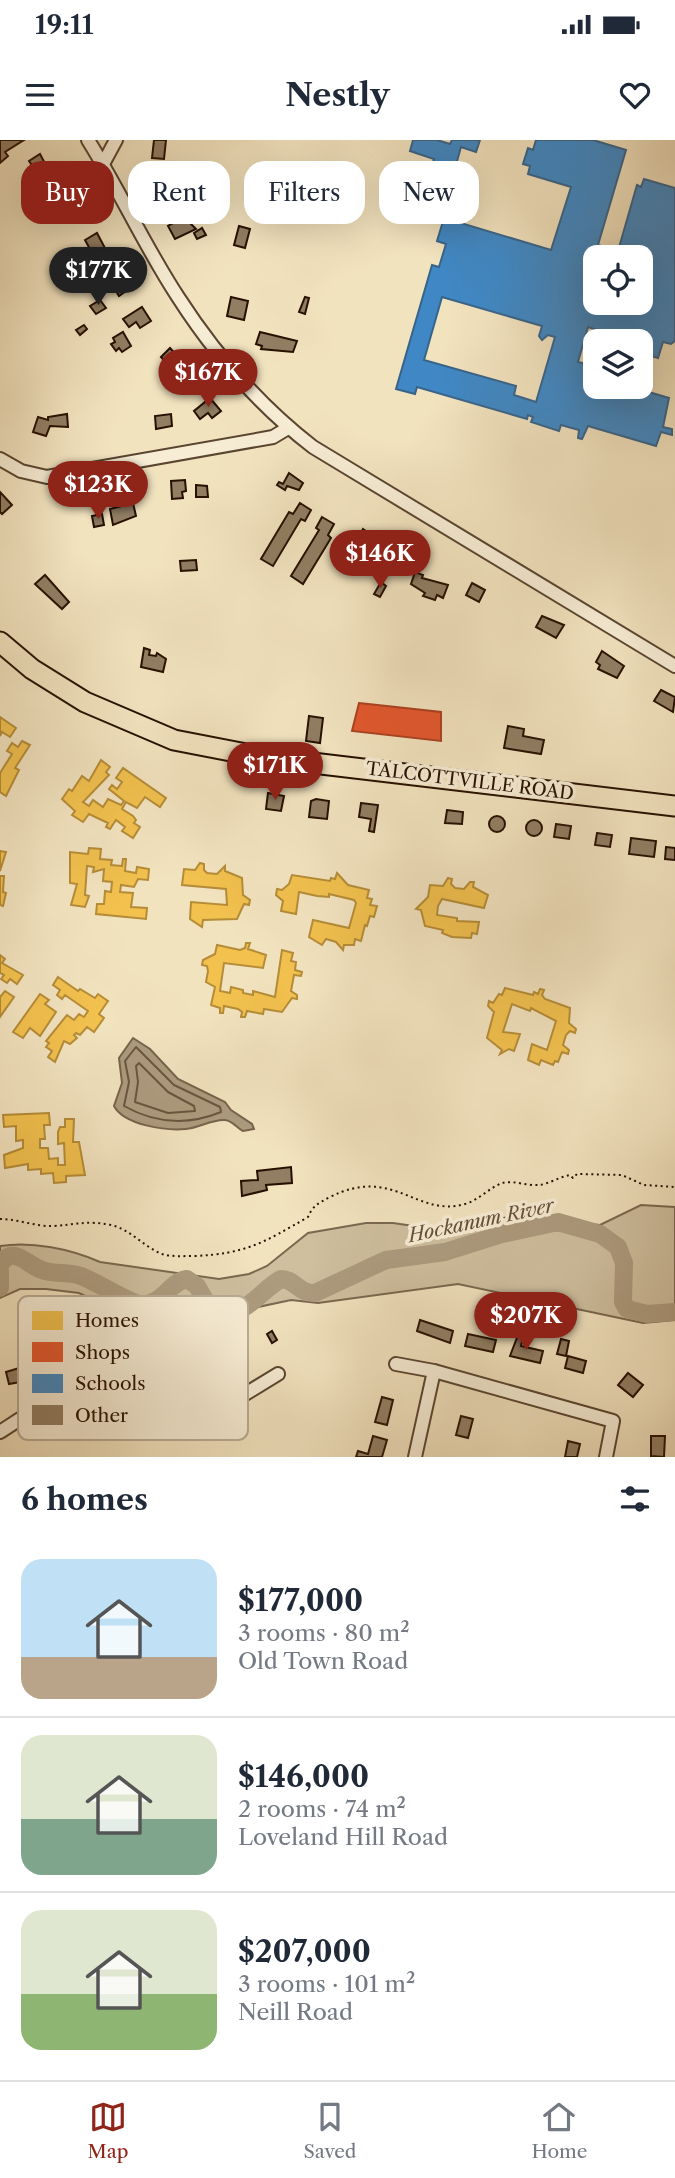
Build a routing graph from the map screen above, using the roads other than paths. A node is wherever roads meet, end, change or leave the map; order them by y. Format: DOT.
graph roads {
  1 [pos="88,140"];
  2 [pos="116,140"];
  3 [pos="101,161"];
  4 [pos="105,161"];
  5 [pos="114,184"];
  6 [pos="288,428"];
  7 [pos="0,459"];
  8 [pos="0,642"];
  9 [pos="675,666"];
  10 [pos="675,806"];
  11 [pos="396,1364"];
  12 [pos="434,1371"];
  13 [pos="278,1374"];
  14 [pos="248,1392"];
  15 [pos="18,1420"];
  16 [pos="0,1432"];
  17 [pos="415,1457"];
  18 [pos="606,1457"];
  1 -- 3 [label="street"];
  2 -- 4 [label="street"];
  5 -- 6 [label="street"];
  6 -- 7 [label="street"];
  6 -- 9 [label="street"];
  8 -- 10 [label="main road, TALCOTTVILLE ROAD"];
  11 -- 12 [label="street"];
  12 -- 17 [label="street"];
  12 -- 18 [label="street"];
  13 -- 14 [label="street"];
  15 -- 16 [label="street"];
}
